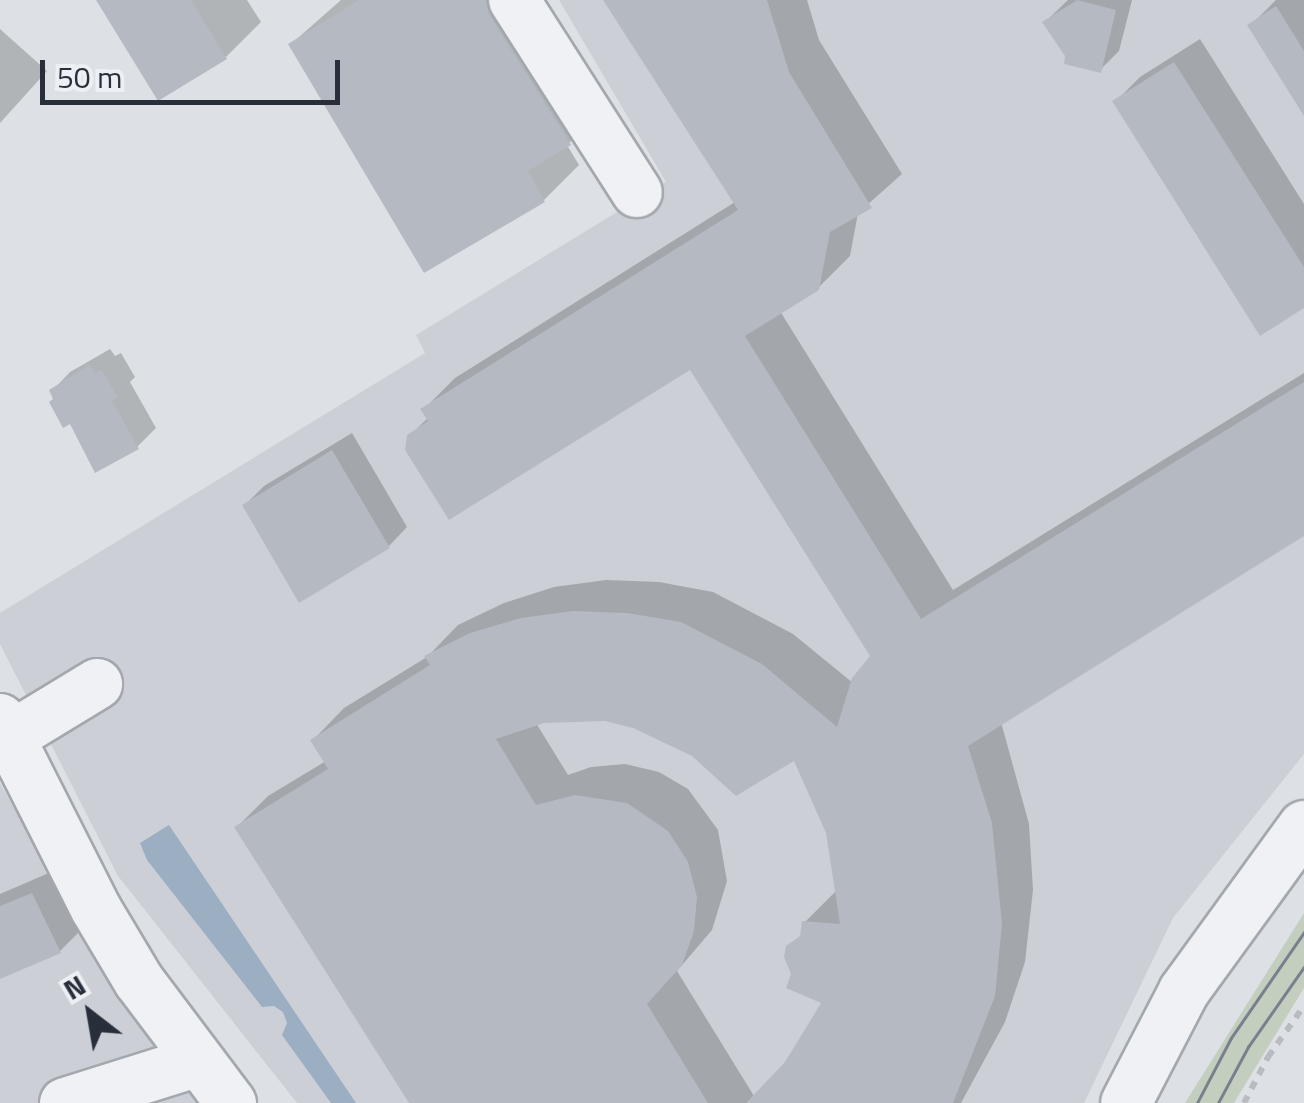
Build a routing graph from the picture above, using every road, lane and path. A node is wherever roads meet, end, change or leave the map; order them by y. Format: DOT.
graph roads {
  1 [pos="514,0"];
  2 [pos="637,192"];
  3 [pos="97,684"];
  4 [pos="5,728"];
  5 [pos="1304,826"];
  6 [pos="1304,1006"];
  7 [pos="199,1061"];
  8 [pos="65,1103"];
  9 [pos="231,1103"];
  10 [pos="1126,1103"];
  11 [pos="1244,1103"];
  1 -- 2 [label="street"];
  3 -- 4 [label="street"];
  4 -- 7 [label="street"];
  5 -- 10 [label="street"];
  6 -- 11 [label="path"];
  7 -- 8 [label="street"];
  7 -- 9 [label="street"];
}
